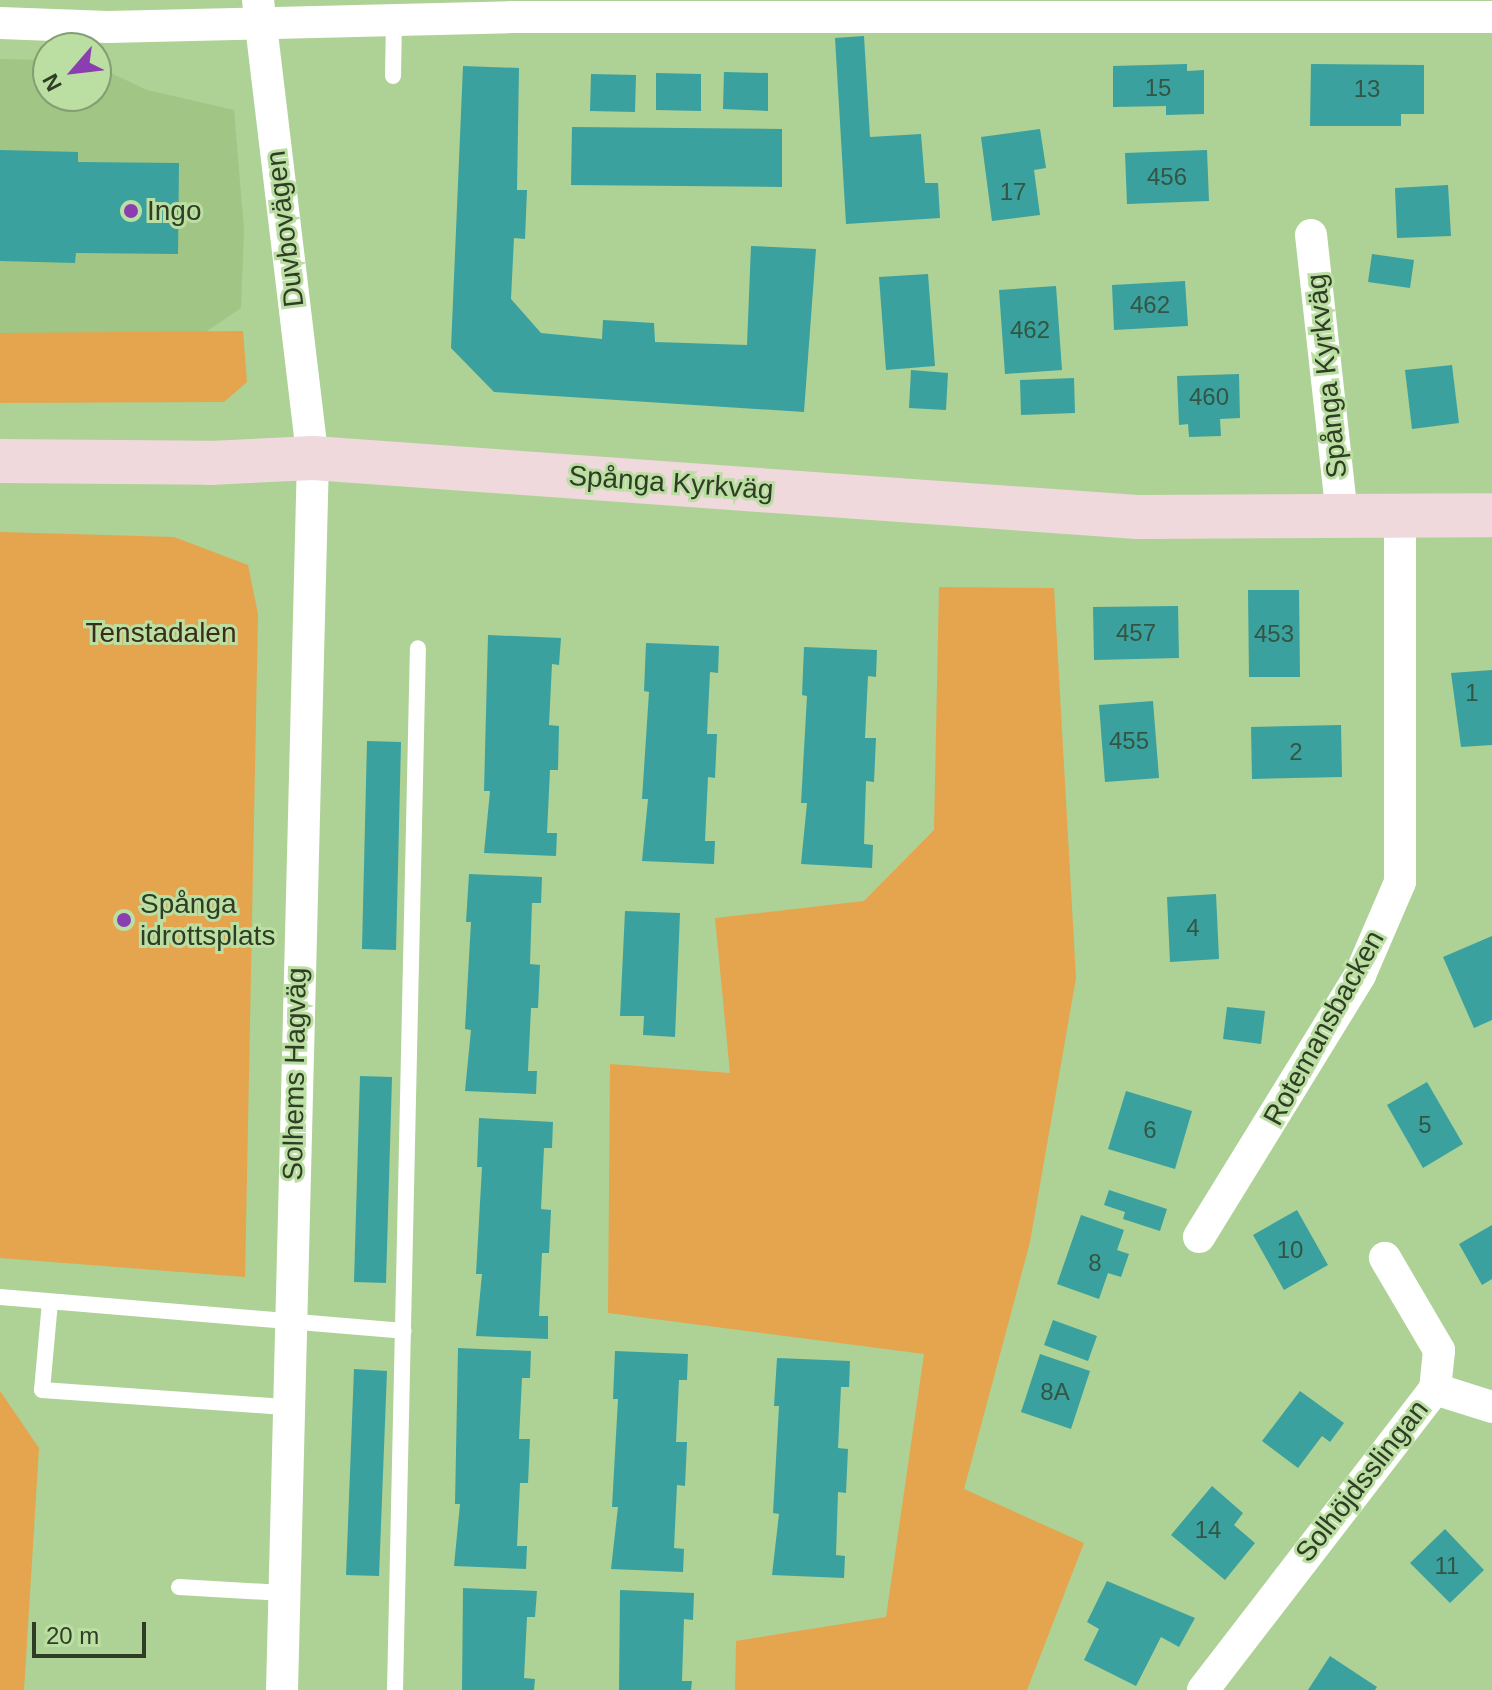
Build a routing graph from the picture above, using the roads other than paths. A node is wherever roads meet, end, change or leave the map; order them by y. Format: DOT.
graph roads {
  1 [pos="514,8"];
  2 [pos="259,12"];
  3 [pos="1492,17"];
  4 [pos="394,19"];
  5 [pos="0,23"];
  6 [pos="393,76"];
  7 [pos="1311,235"];
  8 [pos="313,458"];
  9 [pos="0,461"];
  10 [pos="1492,515"];
  11 [pos="1400,516"];
  12 [pos="1342,518"];
  13 [pos="418,648"];
  14 [pos="1199,1237"];
  15 [pos="1385,1258"];
  16 [pos="0,1297"];
  17 [pos="50,1302"];
  18 [pos="289,1324"];
  19 [pos="404,1331"];
  20 [pos="1435,1389"];
  21 [pos="287,1407"];
  22 [pos="1492,1407"];
  23 [pos="179,1587"];
  24 [pos="283,1593"];
  25 [pos="282,1690"];
  26 [pos="395,1690"];
  27 [pos="1203,1690"];
  1 -- 3 [label="street"];
  1 -- 4 [label="street"];
  2 -- 4 [label="street"];
  2 -- 5 [label="street"];
  2 -- 8 [label="street, Duvbovägen"];
  4 -- 6 [label="lane"];
  7 -- 12 [label="street, Spånga Kyrkväg"];
  8 -- 9 [label="street, Spånga Kyrkväg"];
  8 -- 12 [label="street, Spånga Kyrkväg"];
  8 -- 18 [label="street, Solhems Hagväg"];
  10 -- 11 [label="street, Spånga Kyrkväg"];
  11 -- 12 [label="street, Spånga Kyrkväg"];
  11 -- 14 [label="street, Rotemansbacken"];
  13 -- 19 [label="lane"];
  15 -- 20 [label="street, Solhöjdsslingan"];
  16 -- 17 [label="lane"];
  17 -- 18 [label="lane"];
  17 -- 21 [label="lane"];
  18 -- 19 [label="lane"];
  18 -- 21 [label="street, Solhems Hagväg"];
  19 -- 26 [label="lane"];
  20 -- 22 [label="street"];
  20 -- 27 [label="street, Solhöjdsslingan"];
  21 -- 24 [label="street, Solhems Hagväg"];
  23 -- 24 [label="lane"];
  24 -- 25 [label="street, Solhems Hagväg"];
}
